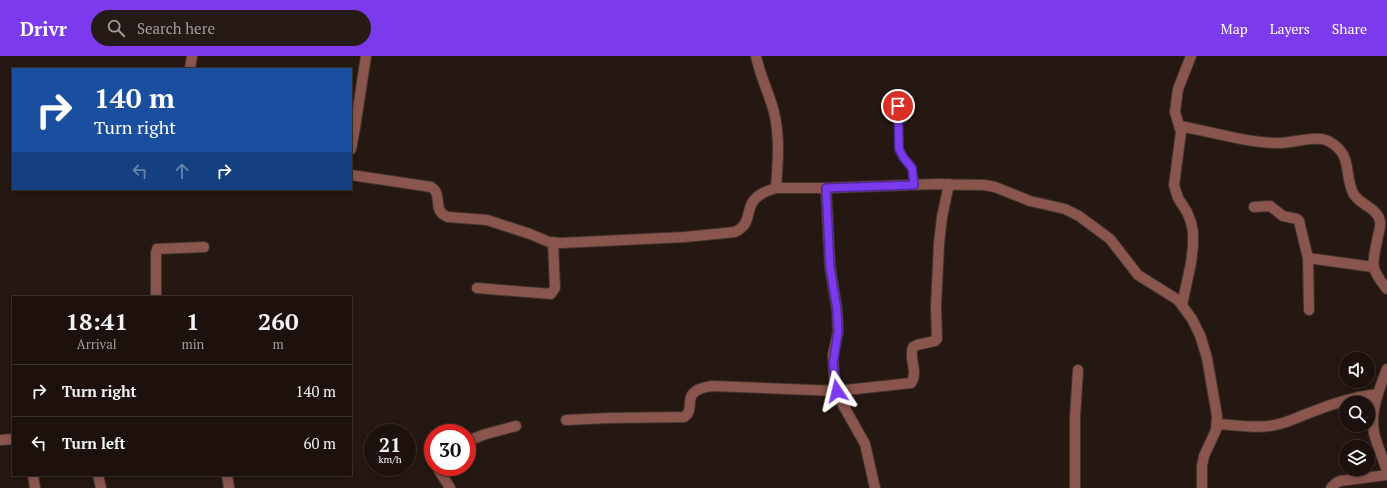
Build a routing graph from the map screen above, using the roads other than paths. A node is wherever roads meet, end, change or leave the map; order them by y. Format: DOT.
graph roads {
  1 [pos="192,56"];
  2 [pos="366,56"];
  3 [pos="756,56"];
  4 [pos="1191,56"];
  5 [pos="190,68"];
  6 [pos="898,106"];
  7 [pos="1180,126"];
  8 [pos="353,128"];
  9 [pos="352,138"];
  10 [pos="352,175"];
  11 [pos="948,184"];
  12 [pos="914,185"];
  13 [pos="776,188"];
  14 [pos="826,188"];
  15 [pos="1254,207"];
  16 [pos="554,242"];
  17 [pos="204,247"];
  18 [pos="1308,258"];
  19 [pos="1373,267"];
  20 [pos="476,288"];
  21 [pos="1387,289"];
  22 [pos="156,296"];
  23 [pos="1182,305"];
  24 [pos="1309,310"];
  25 [pos="1078,370"];
  26 [pos="1387,370"];
  27 [pos="837,391"];
  28 [pos="1377,394"];
  29 [pos="566,420"];
  30 [pos="1217,424"];
  31 [pos="516,426"];
  32 [pos="476,438"];
  33 [pos="12,439"];
  34 [pos="0,440"];
  35 [pos="1387,471"];
  36 [pos="1387,475"];
  37 [pos="32,476"];
  38 [pos="98,476"];
  39 [pos="227,476"];
  40 [pos="443,476"];
  41 [pos="35,488"];
  42 [pos="101,488"];
  43 [pos="229,488"];
  44 [pos="450,488"];
  45 [pos="875,488"];
  46 [pos="1075,488"];
  47 [pos="1202,488"];
  48 [pos="1331,488"];
  1 -- 5 [label="street"];
  2 -- 8 [label="street"];
  3 -- 13 [label="street"];
  4 -- 7 [label="street"];
  6 -- 12 [label="lane"];
  7 -- 19 [label="street"];
  7 -- 23 [label="street"];
  8 -- 9 [label="street"];
  10 -- 16 [label="street"];
  11 -- 12 [label="street"];
  11 -- 23 [label="street"];
  11 -- 27 [label="street"];
  12 -- 14 [label="street"];
  13 -- 14 [label="street"];
  13 -- 16 [label="street"];
  14 -- 27 [label="street"];
  15 -- 18 [label="street"];
  16 -- 20 [label="street"];
  17 -- 22 [label="street"];
  18 -- 19 [label="street"];
  18 -- 24 [label="street"];
  19 -- 21 [label="street"];
  23 -- 30 [label="street"];
  25 -- 46 [label="street"];
  26 -- 28 [label="street"];
  27 -- 29 [label="street"];
  27 -- 45 [label="street"];
  28 -- 30 [label="street"];
  28 -- 35 [label="street"];
  30 -- 47 [label="street"];
  31 -- 32 [label="street"];
  33 -- 34 [label="street"];
  36 -- 48 [label="street"];
  37 -- 41 [label="street"];
  38 -- 42 [label="street"];
  39 -- 43 [label="street"];
  40 -- 44 [label="street"];
}
